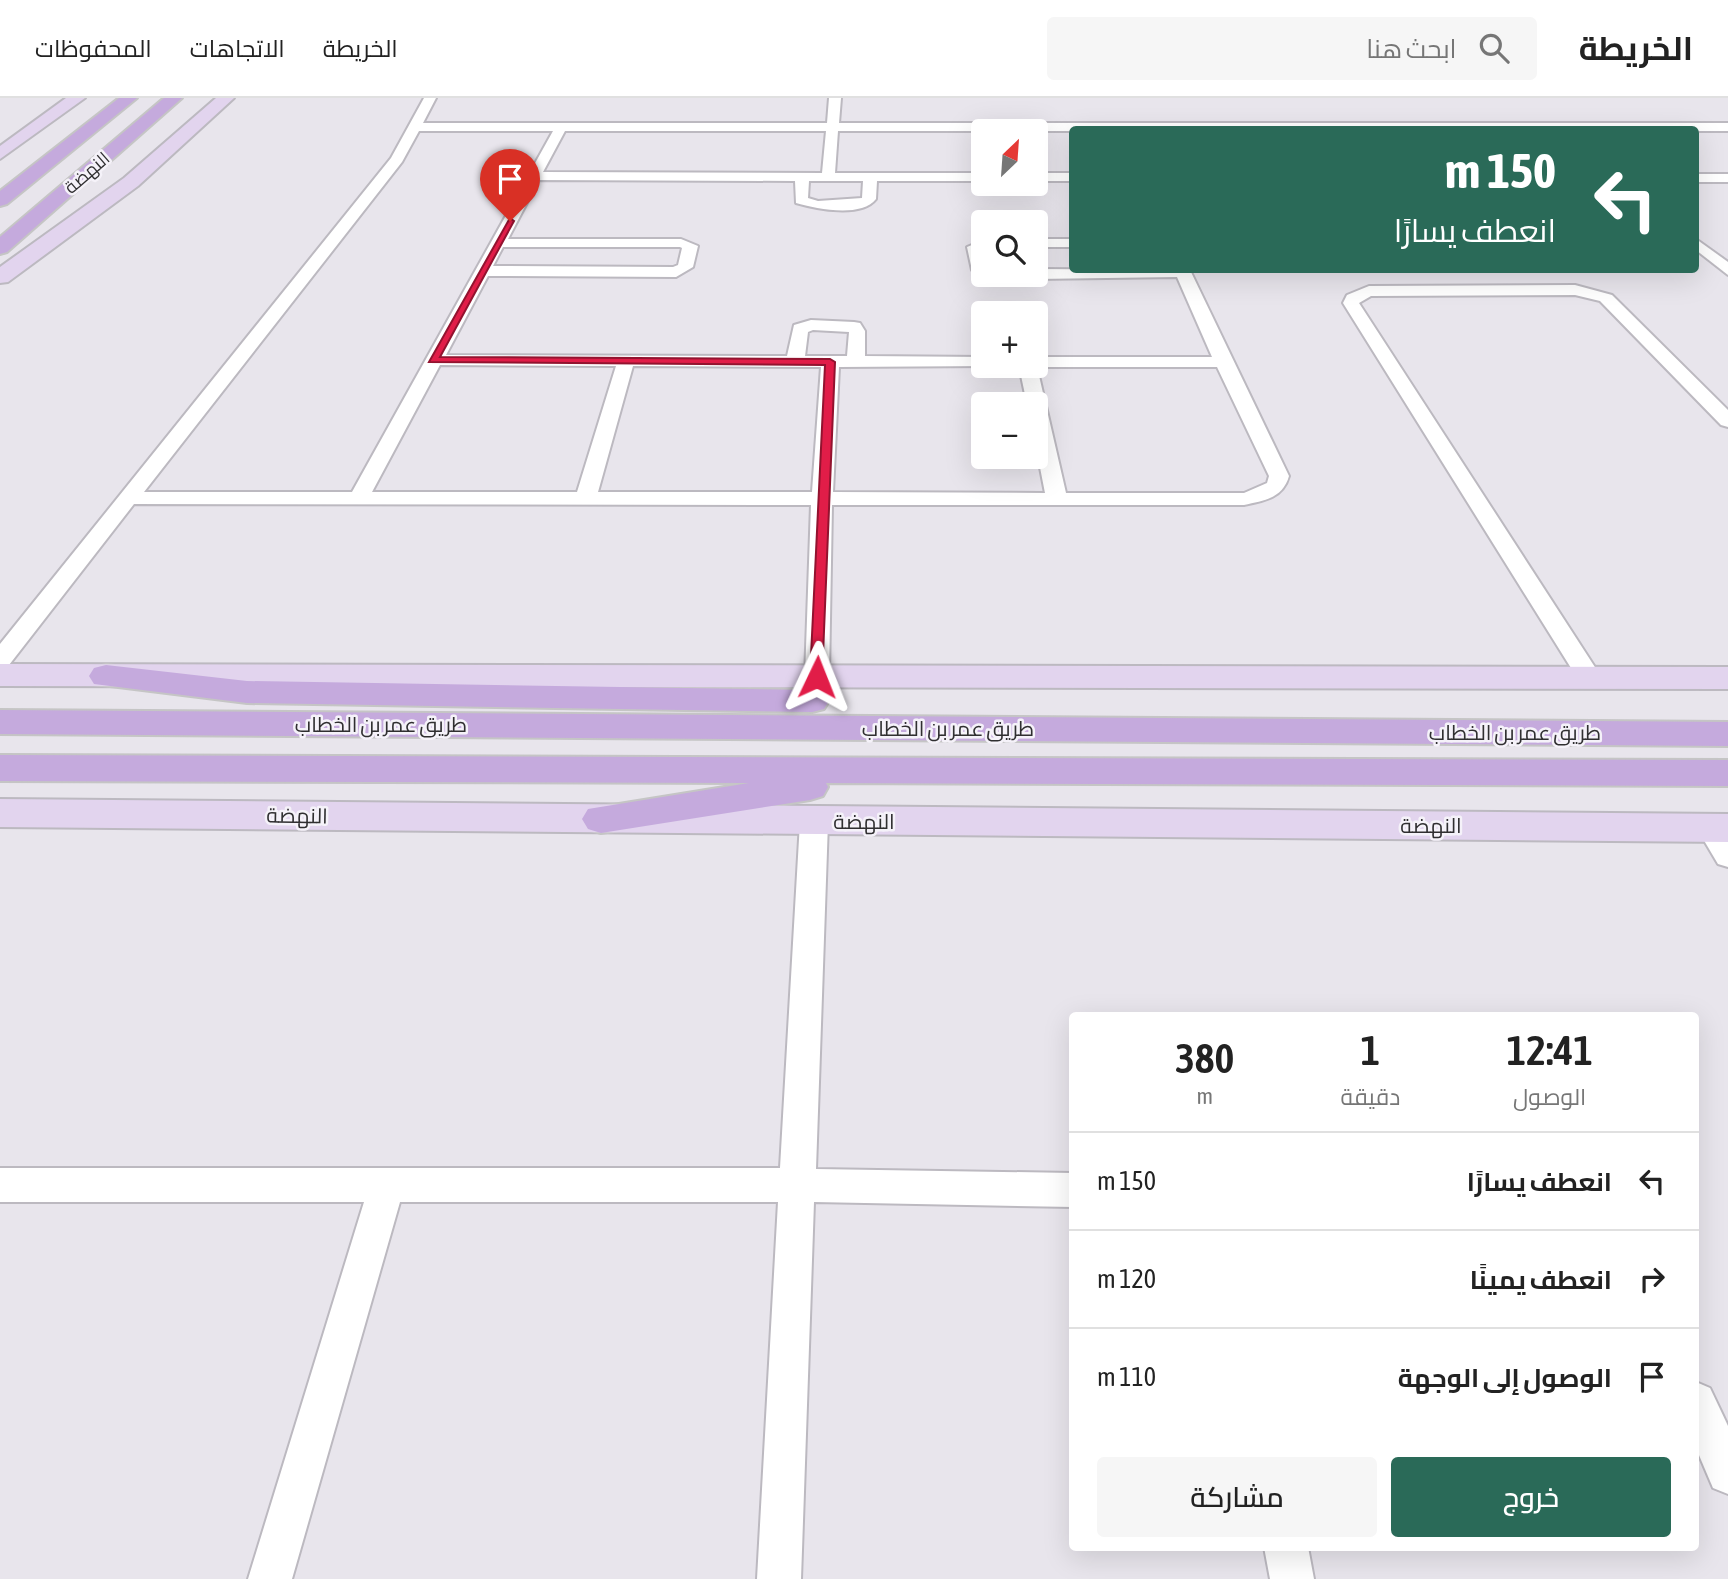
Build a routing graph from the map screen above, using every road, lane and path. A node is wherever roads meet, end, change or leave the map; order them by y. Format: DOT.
graph roads {
  1 [pos="77,98"];
  2 [pos="86,98"];
  3 [pos="129,98"];
  4 [pos="174,98"];
  5 [pos="226,98"];
  6 [pos="430,98"];
  7 [pos="835,98"];
  8 [pos="417,127"];
  9 [pos="561,127"];
  10 [pos="832,127"];
  11 [pos="1699,127"];
  12 [pos="1728,127"];
  13 [pos="1069,128"];
  14 [pos="0,155"];
  15 [pos="534,176"];
  16 [pos="802,177"];
  17 [pos="828,177"];
  18 [pos="870,177"];
  19 [pos="971,177"];
  20 [pos="1048,177"];
  21 [pos="1069,177"];
  22 [pos="1699,178"];
  23 [pos="1728,178"];
  24 [pos="0,187"];
  25 [pos="0,200"];
  26 [pos="1717,242"];
  27 [pos="498,243"];
  28 [pos="1048,243"];
  29 [pos="1069,243"];
  30 [pos="1699,243"];
  31 [pos="1699,246"];
  32 [pos="0,248"];
  33 [pos="1728,270"];
  34 [pos="483,271"];
  35 [pos="1085,273"];
  36 [pos="1184,273"];
  37 [pos="1048,274"];
  38 [pos="0,277"];
  39 [pos="433,360"];
  40 [pos="626,361"];
  41 [pos="795,362"];
  42 [pos="830,362"];
  43 [pos="856,362"];
  44 [pos="971,362"];
  45 [pos="1048,362"];
  46 [pos="1223,362"];
  47 [pos="1031,378"];
  48 [pos="1728,421"];
  49 [pos="128,498"];
  50 [pos="359,498"];
  51 [pos="586,498"];
  52 [pos="822,499"];
  53 [pos="1057,499"];
  54 [pos="0,660"];
  55 [pos="0,675"];
  56 [pos="106,676"];
  57 [pos="817,677"];
  58 [pos="1590,678"];
  59 [pos="1728,678"];
  60 [pos="0,722"];
  61 [pos="1127,730"];
  62 [pos="1728,734"];
  63 [pos="0,768"];
  64 [pos="936,768"];
  65 [pos="1728,773"];
  66 [pos="0,814"];
  67 [pos="601,819"];
  68 [pos="814,822"];
  69 [pos="1722,837"];
  70 [pos="387,1185"];
  71 [pos="798,1185"];
  72 [pos="1,1187"];
  73 [pos="1069,1190"];
  74 [pos="1699,1409"];
  75 [pos="1728,1473"];
  76 [pos="1287,1551"];
  77 [pos="270,1579"];
  78 [pos="779,1579"];
  79 [pos="1292,1579"];
  1 -- 14 [label="main road"];
  2 -- 24 [label="main road"];
  3 -- 25 [label="main road, النهضة"];
  4 -- 32 [label="main road, النهضة"];
  5 -- 38 [label="main road"];
  6 -- 8 [label="street"];
  7 -- 10 [label="street"];
  8 -- 9 [label="street"];
  8 -- 49 [label="street"];
  9 -- 10 [label="street"];
  9 -- 15 [label="street"];
  10 -- 13 [label="street"];
  10 -- 17 [label="street"];
  11 -- 12 [label="street"];
  15 -- 16 [label="street"];
  15 -- 27 [label="street"];
  16 -- 17 [label="street"];
  16 -- 18 [label="street"];
  17 -- 18 [label="street"];
  18 -- 19 [label="street"];
  20 -- 21 [label="street"];
  22 -- 23 [label="street"];
  26 -- 30 [label="street"];
  27 -- 34 [label="street"];
  27 -- 34 [label="street"];
  28 -- 29 [label="street"];
  31 -- 33 [label="street"];
  34 -- 39 [label="street"];
  35 -- 37 [label="street"];
  36 -- 46 [label="street"];
  39 -- 40 [label="street"];
  39 -- 50 [label="street"];
  40 -- 41 [label="street"];
  40 -- 51 [label="street"];
  41 -- 42 [label="street"];
  41 -- 43 [label="street"];
  42 -- 43 [label="street"];
  42 -- 52 [label="street"];
  43 -- 44 [label="street"];
  45 -- 46 [label="street"];
  46 -- 53 [label="street"];
  47 -- 53 [label="street"];
  48 -- 58 [label="street"];
  49 -- 50 [label="street"];
  49 -- 54 [label="street"];
  50 -- 51 [label="street"];
  51 -- 52 [label="street"];
  52 -- 53 [label="street"];
  52 -- 57 [label="street"];
  55 -- 56 [label="main road"];
  56 -- 57 [label="main road"];
  56 -- 61 [label="main road"];
  57 -- 58 [label="main road"];
  58 -- 59 [label="main road"];
  60 -- 61 [label="main road, طريق عمر بن الخطاب"];
  61 -- 62 [label="main road, طريق عمر بن الخطاب"];
  63 -- 64 [label="main road, طريق عمر بن الخطاب"];
  64 -- 65 [label="main road, طريق عمر بن الخطاب"];
  64 -- 67 [label="main road"];
  66 -- 67 [label="main road, النهضة"];
  67 -- 68 [label="main road, النهضة"];
  68 -- 69 [label="main road, النهضة"];
  68 -- 71 [label="street"];
  70 -- 71 [label="street"];
  70 -- 72 [label="street"];
  70 -- 77 [label="street"];
  71 -- 73 [label="street"];
  71 -- 78 [label="street"];
  74 -- 75 [label="street"];
  76 -- 79 [label="street"];
}
